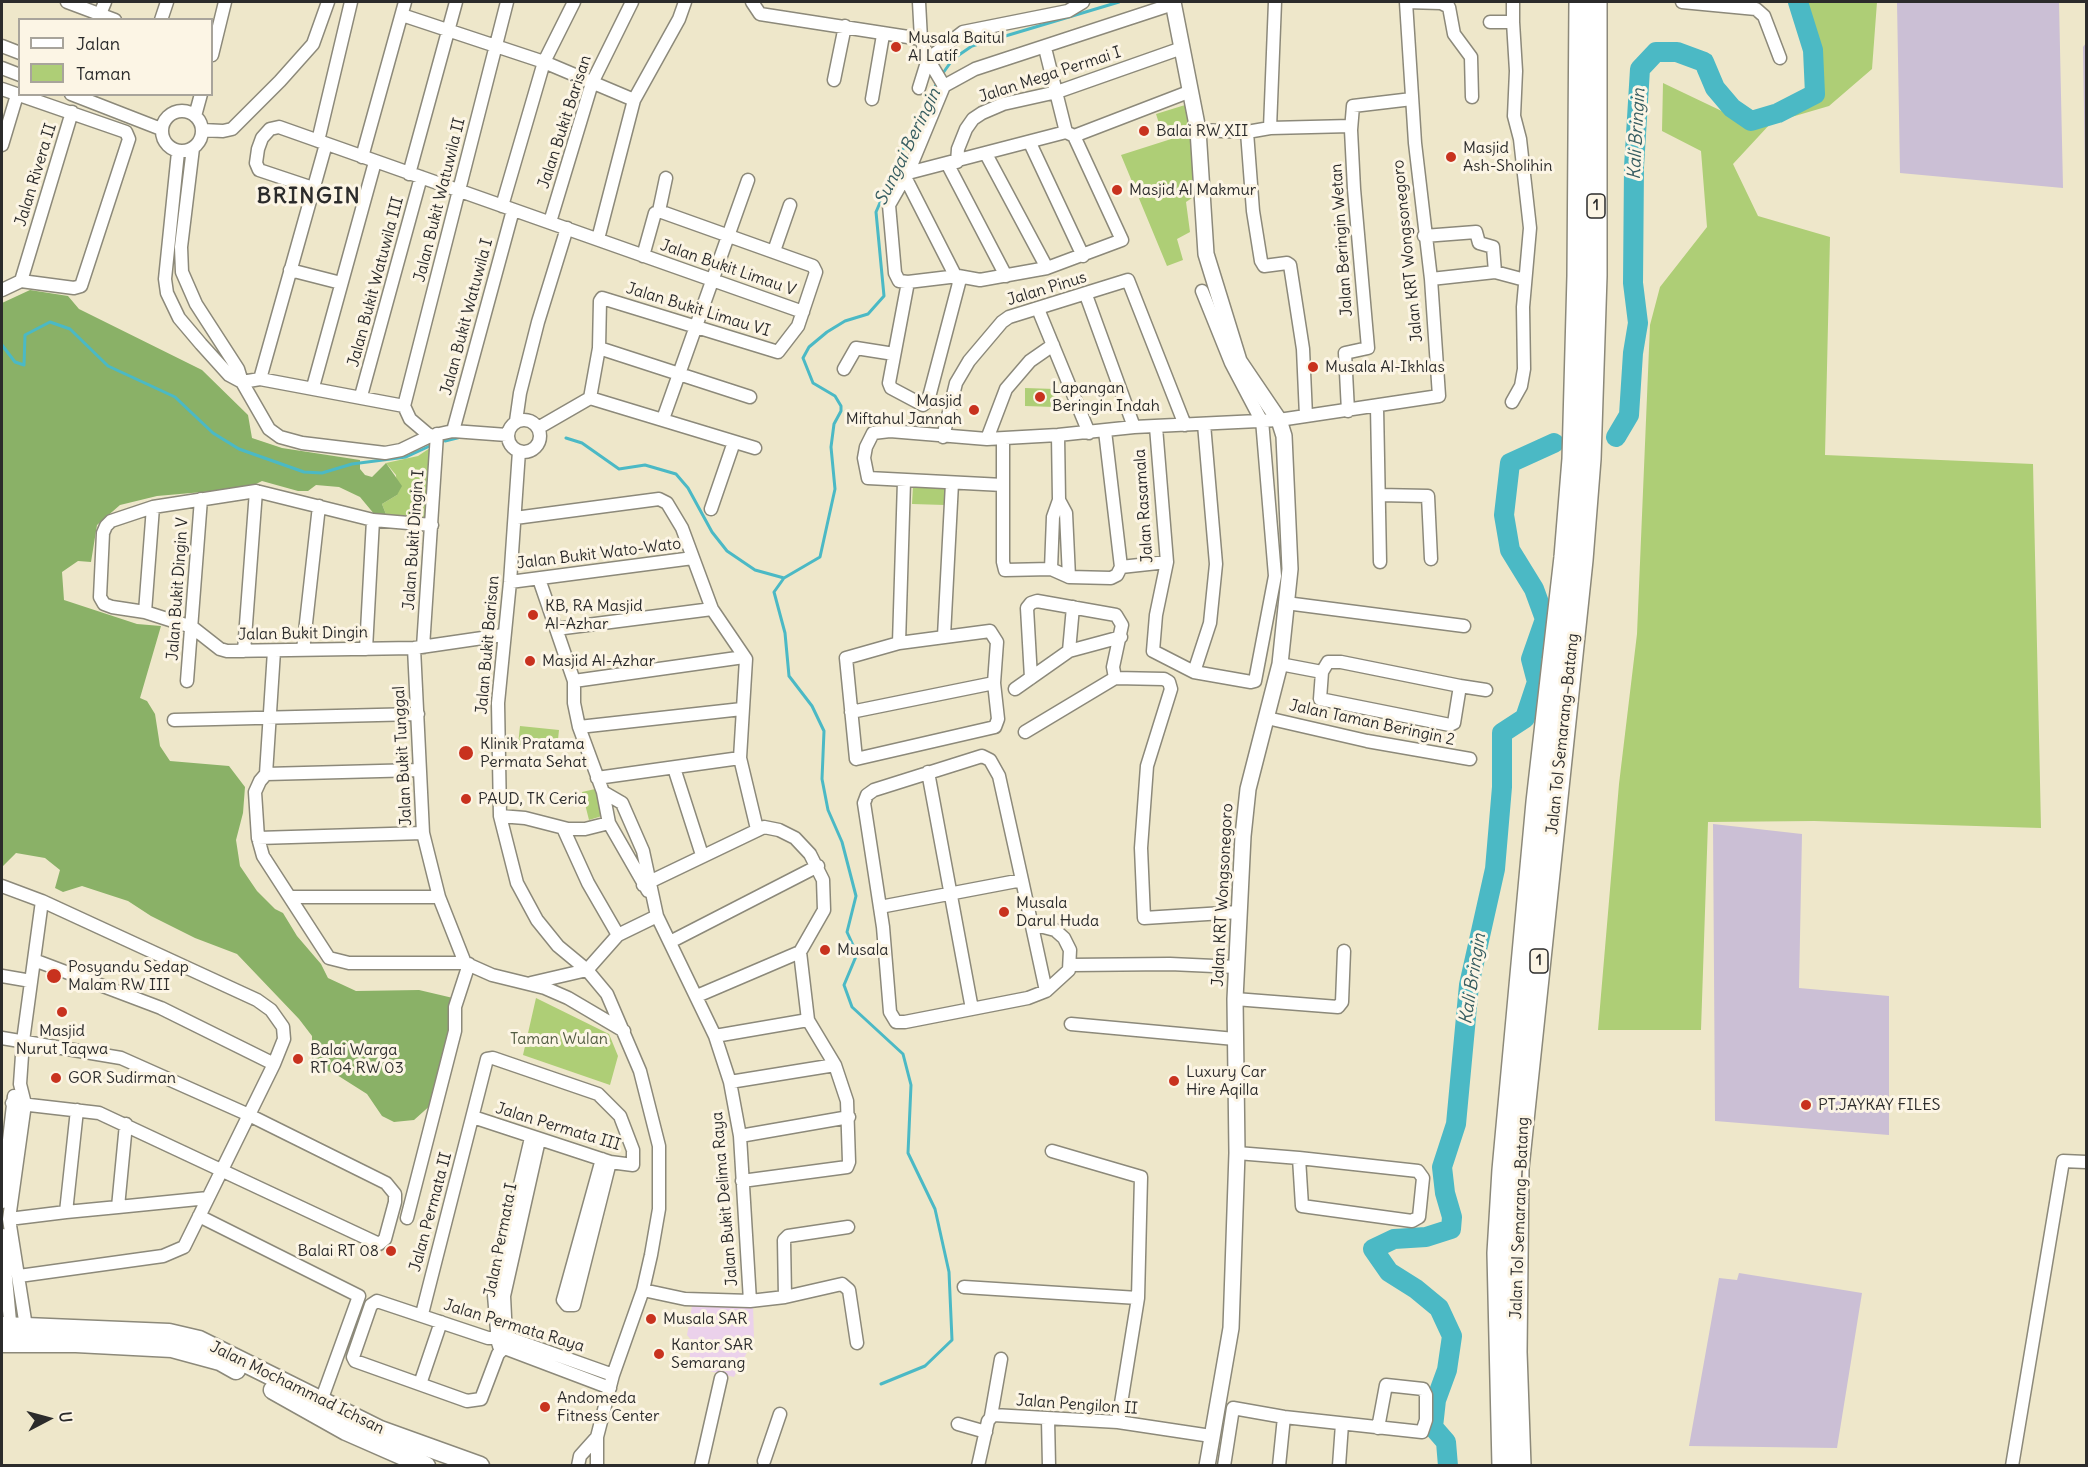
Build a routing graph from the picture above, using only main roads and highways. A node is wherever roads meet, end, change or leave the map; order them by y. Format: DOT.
graph roads {
  1 [pos="1580,2"];
  2 [pos="1596,2"];
  3 [pos="1583,407"];
  4 [pos="1581,459"];
  5 [pos="13,1335"];
  6 [pos="348,1424"];
  7 [pos="426,1466"];
  8 [pos="480,1466"];
  9 [pos="1503,1466"];
  10 [pos="1520,1466"];
  1 -- 3 [label="highway, Jalan Tol Semarang–Batang / 1"];
  2 -- 3 [label="highway, Jalan Tol Semarang–Batang / 1"];
  3 -- 4 [label="highway, Jalan Tol Semarang–Batang / 1"];
  4 -- 9 [label="highway, Jalan Tol Semarang–Batang / 1"];
  4 -- 10 [label="highway, Jalan Tol Semarang–Batang / 1"];
  5 -- 6 [label="main road, Jalan Mochammad Ichsan"];
  5 -- 6 [label="main road, Jalan Mochammad Ichsan"];
  6 -- 7 [label="main road, Jalan Mochammad Ichsan"];
  6 -- 8 [label="main road, Jalan Mochammad Ichsan"];
}
